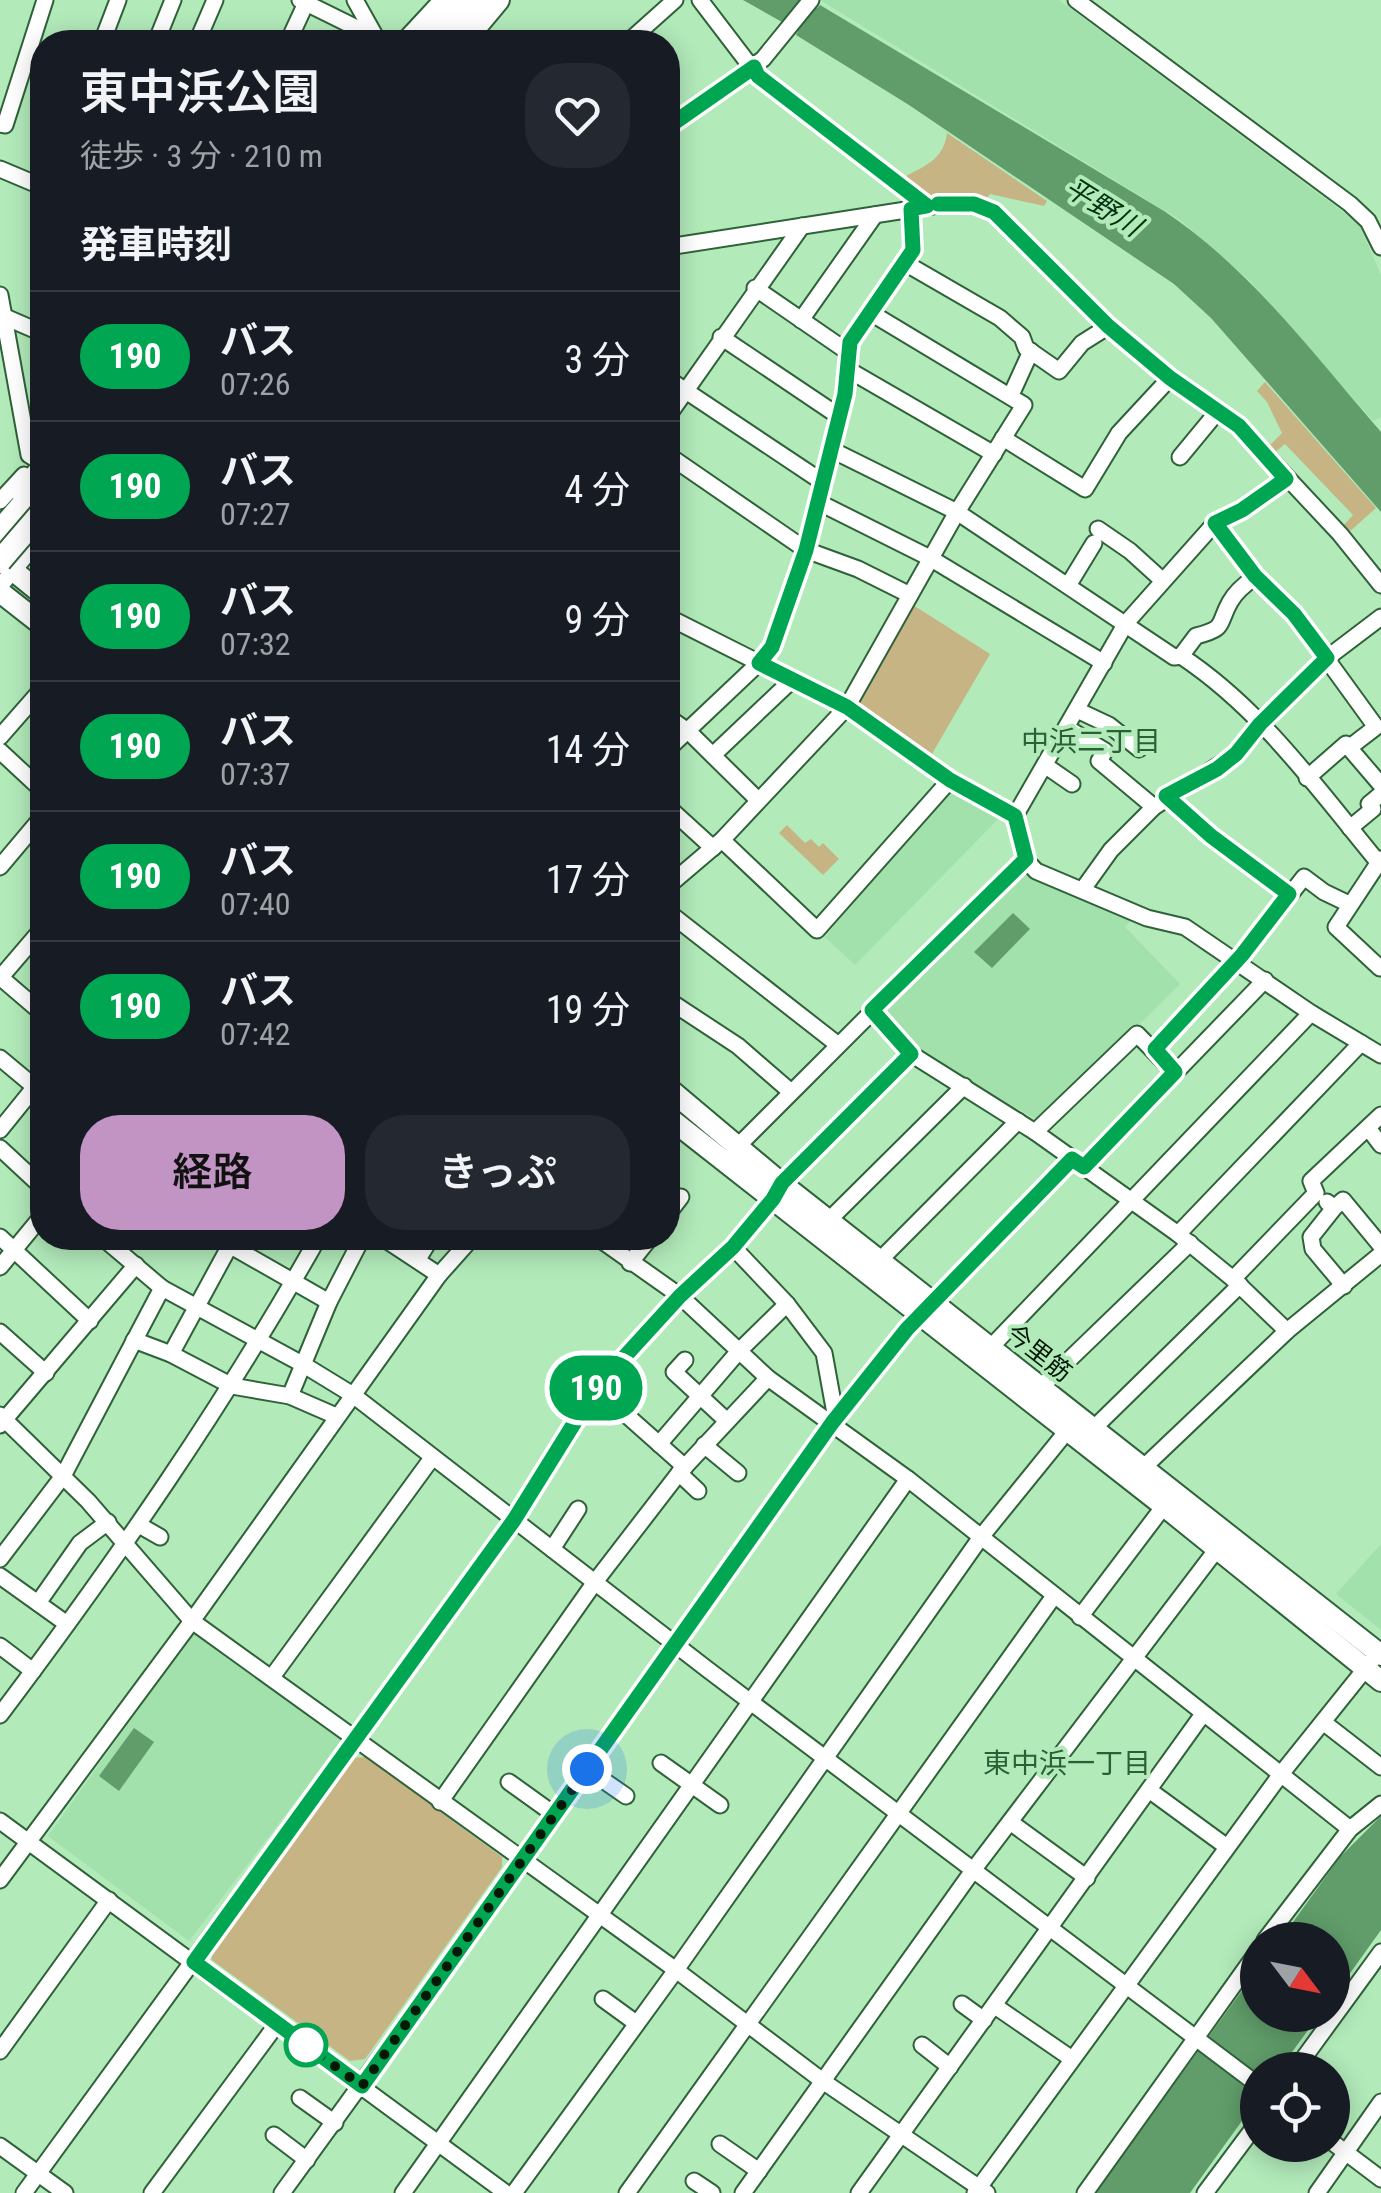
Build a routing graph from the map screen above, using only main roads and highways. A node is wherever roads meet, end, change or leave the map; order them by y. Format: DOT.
graph roads {
  1 [pos="445,0"];
  2 [pos="460,0"];
  3 [pos="484,0"];
  4 [pos="499,0"];
  5 [pos="417,30"];
  6 [pos="434,30"];
  7 [pos="458,30"];
  8 [pos="474,30"];
  9 [pos="30,479"];
  10 [pos="30,483"];
  11 [pos="0,516"];
  12 [pos="0,531"];
  13 [pos="30,531"];
  14 [pos="3,574"];
  15 [pos="30,588"];
  16 [pos="30,609"];
  17 [pos="680,1101"];
  18 [pos="680,1124"];
  19 [pos="730,1154"];
  20 [pos="777,1191"];
  21 [pos="927,1308"];
  22 [pos="1376,1664"];
  1 -- 5 [label="main road"];
  2 -- 6 [label="highway"];
  3 -- 7 [label="highway"];
  4 -- 8 [label="main road"];
  9 -- 11 [label="main road"];
  10 -- 12 [label="highway"];
  13 -- 14 [label="highway, bridge"];
  14 -- 15 [label="main road"];
  14 -- 16 [label="main road"];
  17 -- 19 [label="main road, 今里筋"];
  18 -- 19 [label="main road, 今里筋"];
  19 -- 20 [label="main road, 今里筋"];
  20 -- 21 [label="main road, 今里筋"];
  20 -- 21 [label="main road, 今里筋"];
  21 -- 22 [label="main road, 今里筋"];
  21 -- 22 [label="main road, 今里筋"];
}
